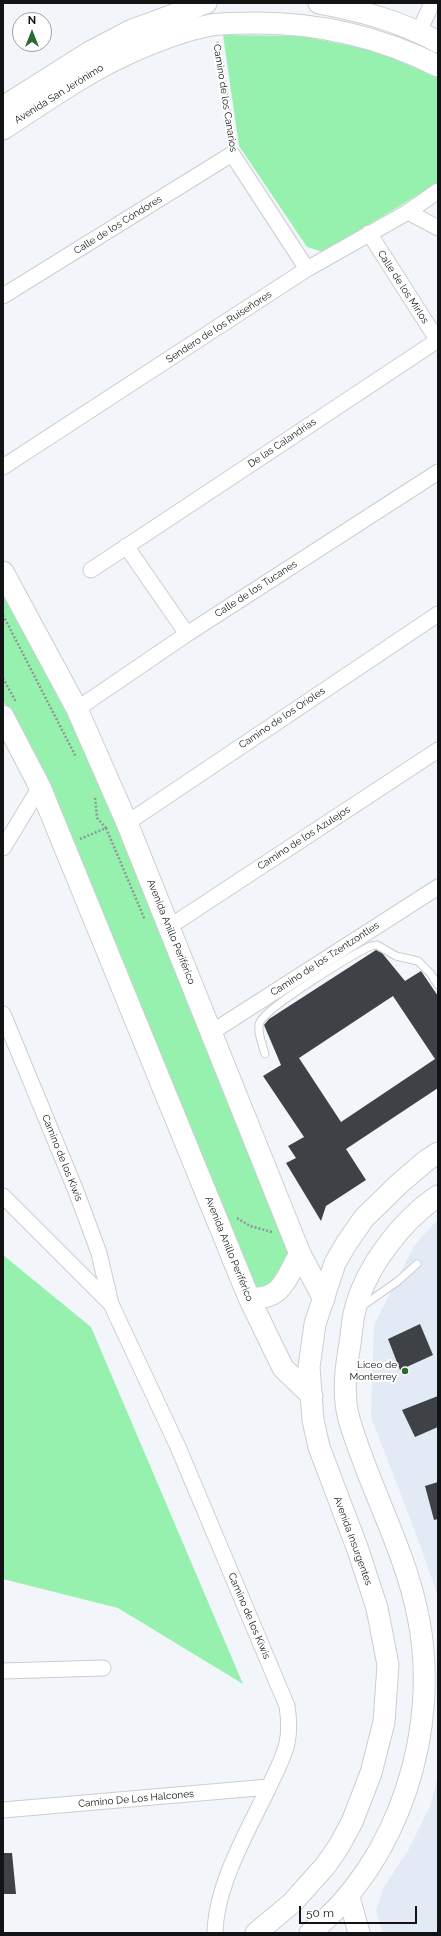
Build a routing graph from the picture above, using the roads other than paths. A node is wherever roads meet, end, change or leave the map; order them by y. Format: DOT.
graph roads {
  1 [pos="206,3"];
  2 [pos="319,3"];
  3 [pos="432,3"];
  4 [pos="210,26"];
  5 [pos="419,32"];
  6 [pos="438,42"];
  7 [pos="438,66"];
  8 [pos="3,107"];
  9 [pos="3,129"];
  10 [pos="232,154"];
  11 [pos="438,191"];
  12 [pos="408,212"];
  13 [pos="438,228"];
  14 [pos="369,233"];
  15 [pos="307,270"];
  16 [pos="3,296"];
  17 [pos="438,340"];
  18 [pos="3,467"];
  19 [pos="438,472"];
  20 [pos="126,546"];
  21 [pos="91,570"];
  22 [pos="3,572"];
  23 [pos="438,614"];
  24 [pos="187,634"];
  25 [pos="77,709"];
  26 [pos="3,716"];
  27 [pos="438,750"];
  28 [pos="40,787"];
  29 [pos="127,823"];
  30 [pos="3,848"];
  31 [pos="438,887"];
  32 [pos="169,927"];
  33 [pos="438,985"];
  34 [pos="3,1014"];
  35 [pos="212,1032"];
  36 [pos="265,1054"];
  37 [pos="438,1153"];
  38 [pos="3,1196"];
  39 [pos="438,1196"];
  40 [pos="300,1254"];
  41 [pos="417,1264"];
  42 [pos="249,1298"];
  43 [pos="324,1299"];
  44 [pos="112,1304"];
  45 [pos="355,1312"];
  46 [pos="312,1396"];
  47 [pos="103,1668"];
  48 [pos="3,1671"];
  49 [pos="269,1787"];
  50 [pos="3,1810"];
  51 [pos="349,1897"];
  52 [pos="214,1933"];
  53 [pos="256,1933"];
  54 [pos="310,1933"];
  55 [pos="359,1933"];
  1 -- 4 [label="street"];
  1 -- 8 [label="street, Avenida San Jerónimo"];
  2 -- 5 [label="street"];
  3 -- 5 [label="street"];
  4 -- 7 [label="street, Avenida San Jerónimo"];
  4 -- 9 [label="street, Avenida San Jerónimo"];
  5 -- 6 [label="street"];
  10 -- 15 [label="street, Camino de los Canarios"];
  10 -- 16 [label="street, Calle de los Cóndores"];
  11 -- 12 [label="street, Sendero de los Ruiseñores"];
  12 -- 13 [label="street"];
  12 -- 14 [label="street, Sendero de los Ruiseñores"];
  14 -- 15 [label="street, Sendero de los Ruiseñores"];
  14 -- 17 [label="street, Calle de los Mirlos"];
  15 -- 18 [label="street, Sendero de los Ruiseñores"];
  17 -- 20 [label="street, De las Calandrias"];
  19 -- 24 [label="street, Calle de los Tucanes"];
  20 -- 21 [label="street, De las Calandrias"];
  20 -- 24 [label="street"];
  22 -- 25 [label="street, Avenida Anillo Periférico"];
  23 -- 29 [label="street, Camino de los Orioles"];
  24 -- 25 [label="street, Calle de los Tucanes"];
  25 -- 29 [label="street, Avenida Anillo Periférico"];
  26 -- 28 [label="street, Avenida Anillo Periférico"];
  27 -- 32 [label="street, Camino de los Azulejos"];
  28 -- 30 [label="street"];
  28 -- 42 [label="street, Avenida Anillo Periférico"];
  29 -- 32 [label="street, Avenida Anillo Periférico"];
  31 -- 35 [label="street, Camino de los Tzentzontles"];
  32 -- 35 [label="street, Avenida Anillo Periférico"];
  33 -- 36 [label="lane"];
  34 -- 44 [label="street, Camino de los Kiwis"];
  35 -- 40 [label="street, Avenida Anillo Periférico"];
  37 -- 43 [label="street, Avenida Insurgentes"];
  38 -- 44 [label="street, Camino de los Kiwis"];
  39 -- 45 [label="street"];
  40 -- 42 [label="street"];
  40 -- 43 [label="street, Avenida Anillo Periférico"];
  41 -- 45 [label="lane"];
  42 -- 46 [label="street, Avenida Anillo Periférico"];
  43 -- 46 [label="street, Avenida Insurgentes"];
  44 -- 49 [label="street, Camino de los Kiwis"];
  45 -- 51 [label="street"];
  46 -- 53 [label="street, Avenida Insurgentes"];
  47 -- 48 [label="street"];
  49 -- 50 [label="street, Camino De Los Halcones"];
  49 -- 52 [label="street, Camino de los Kiwis"];
  51 -- 54 [label="street"];
  51 -- 55 [label="street"];
}
